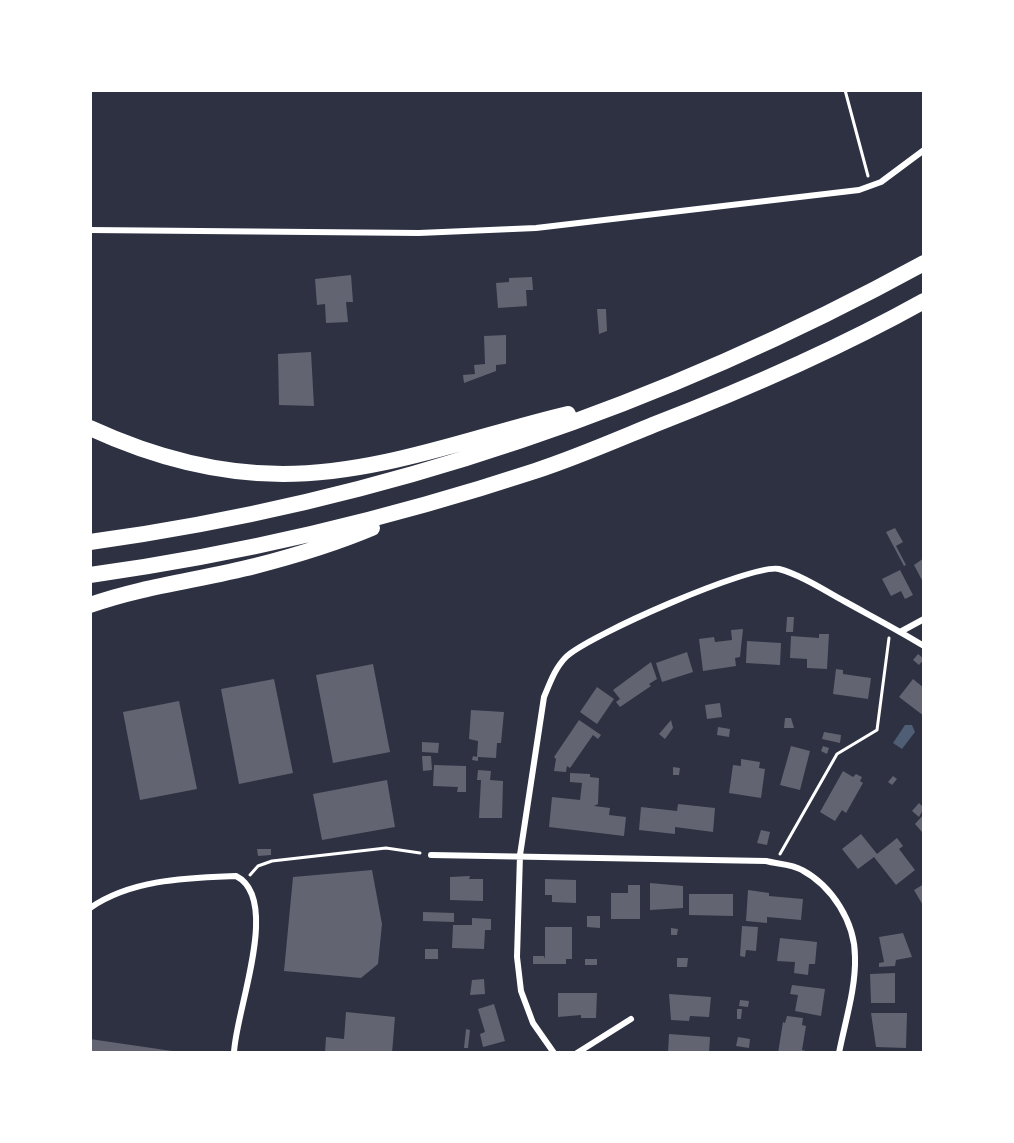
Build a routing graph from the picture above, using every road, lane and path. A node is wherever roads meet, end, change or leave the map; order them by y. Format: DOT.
graph roads {
  1 [pos="845,90"];
  2 [pos="924,150"];
  3 [pos="870,186"];
  4 [pos="90,231"];
  5 [pos="924,263"];
  6 [pos="924,301"];
  7 [pos="645,396"];
  8 [pos="90,428"];
  9 [pos="434,503"];
  10 [pos="90,542"];
  11 [pos="90,575"];
  12 [pos="90,605"];
  13 [pos="924,619"];
  14 [pos="890,627"];
  15 [pos="900,632"];
  16 [pos="924,646"];
  17 [pos="431,855"];
  18 [pos="520,855"];
  19 [pos="775,863"];
  20 [pos="244,880"];
  21 [pos="90,908"];
  22 [pos="631,1019"];
  23 [pos="234,1053"];
  24 [pos="554,1053"];
  25 [pos="577,1053"];
  26 [pos="839,1053"];
  1 -- 3 [label="path"];
  2 -- 3 [label="street"];
  3 -- 4 [label="street"];
  5 -- 7 [label="highway"];
  6 -- 9 [label="highway"];
  7 -- 8 [label="highway"];
  7 -- 10 [label="highway"];
  9 -- 11 [label="highway"];
  9 -- 12 [label="highway"];
  13 -- 15 [label="street"];
  14 -- 15 [label="street"];
  14 -- 18 [label="street"];
  14 -- 19 [label="path"];
  15 -- 16 [label="street"];
  17 -- 18 [label="street"];
  17 -- 20 [label="path"];
  18 -- 19 [label="street"];
  18 -- 24 [label="street"];
  19 -- 26 [label="street"];
  20 -- 21 [label="street"];
  20 -- 23 [label="street"];
  22 -- 25 [label="street"];
}
